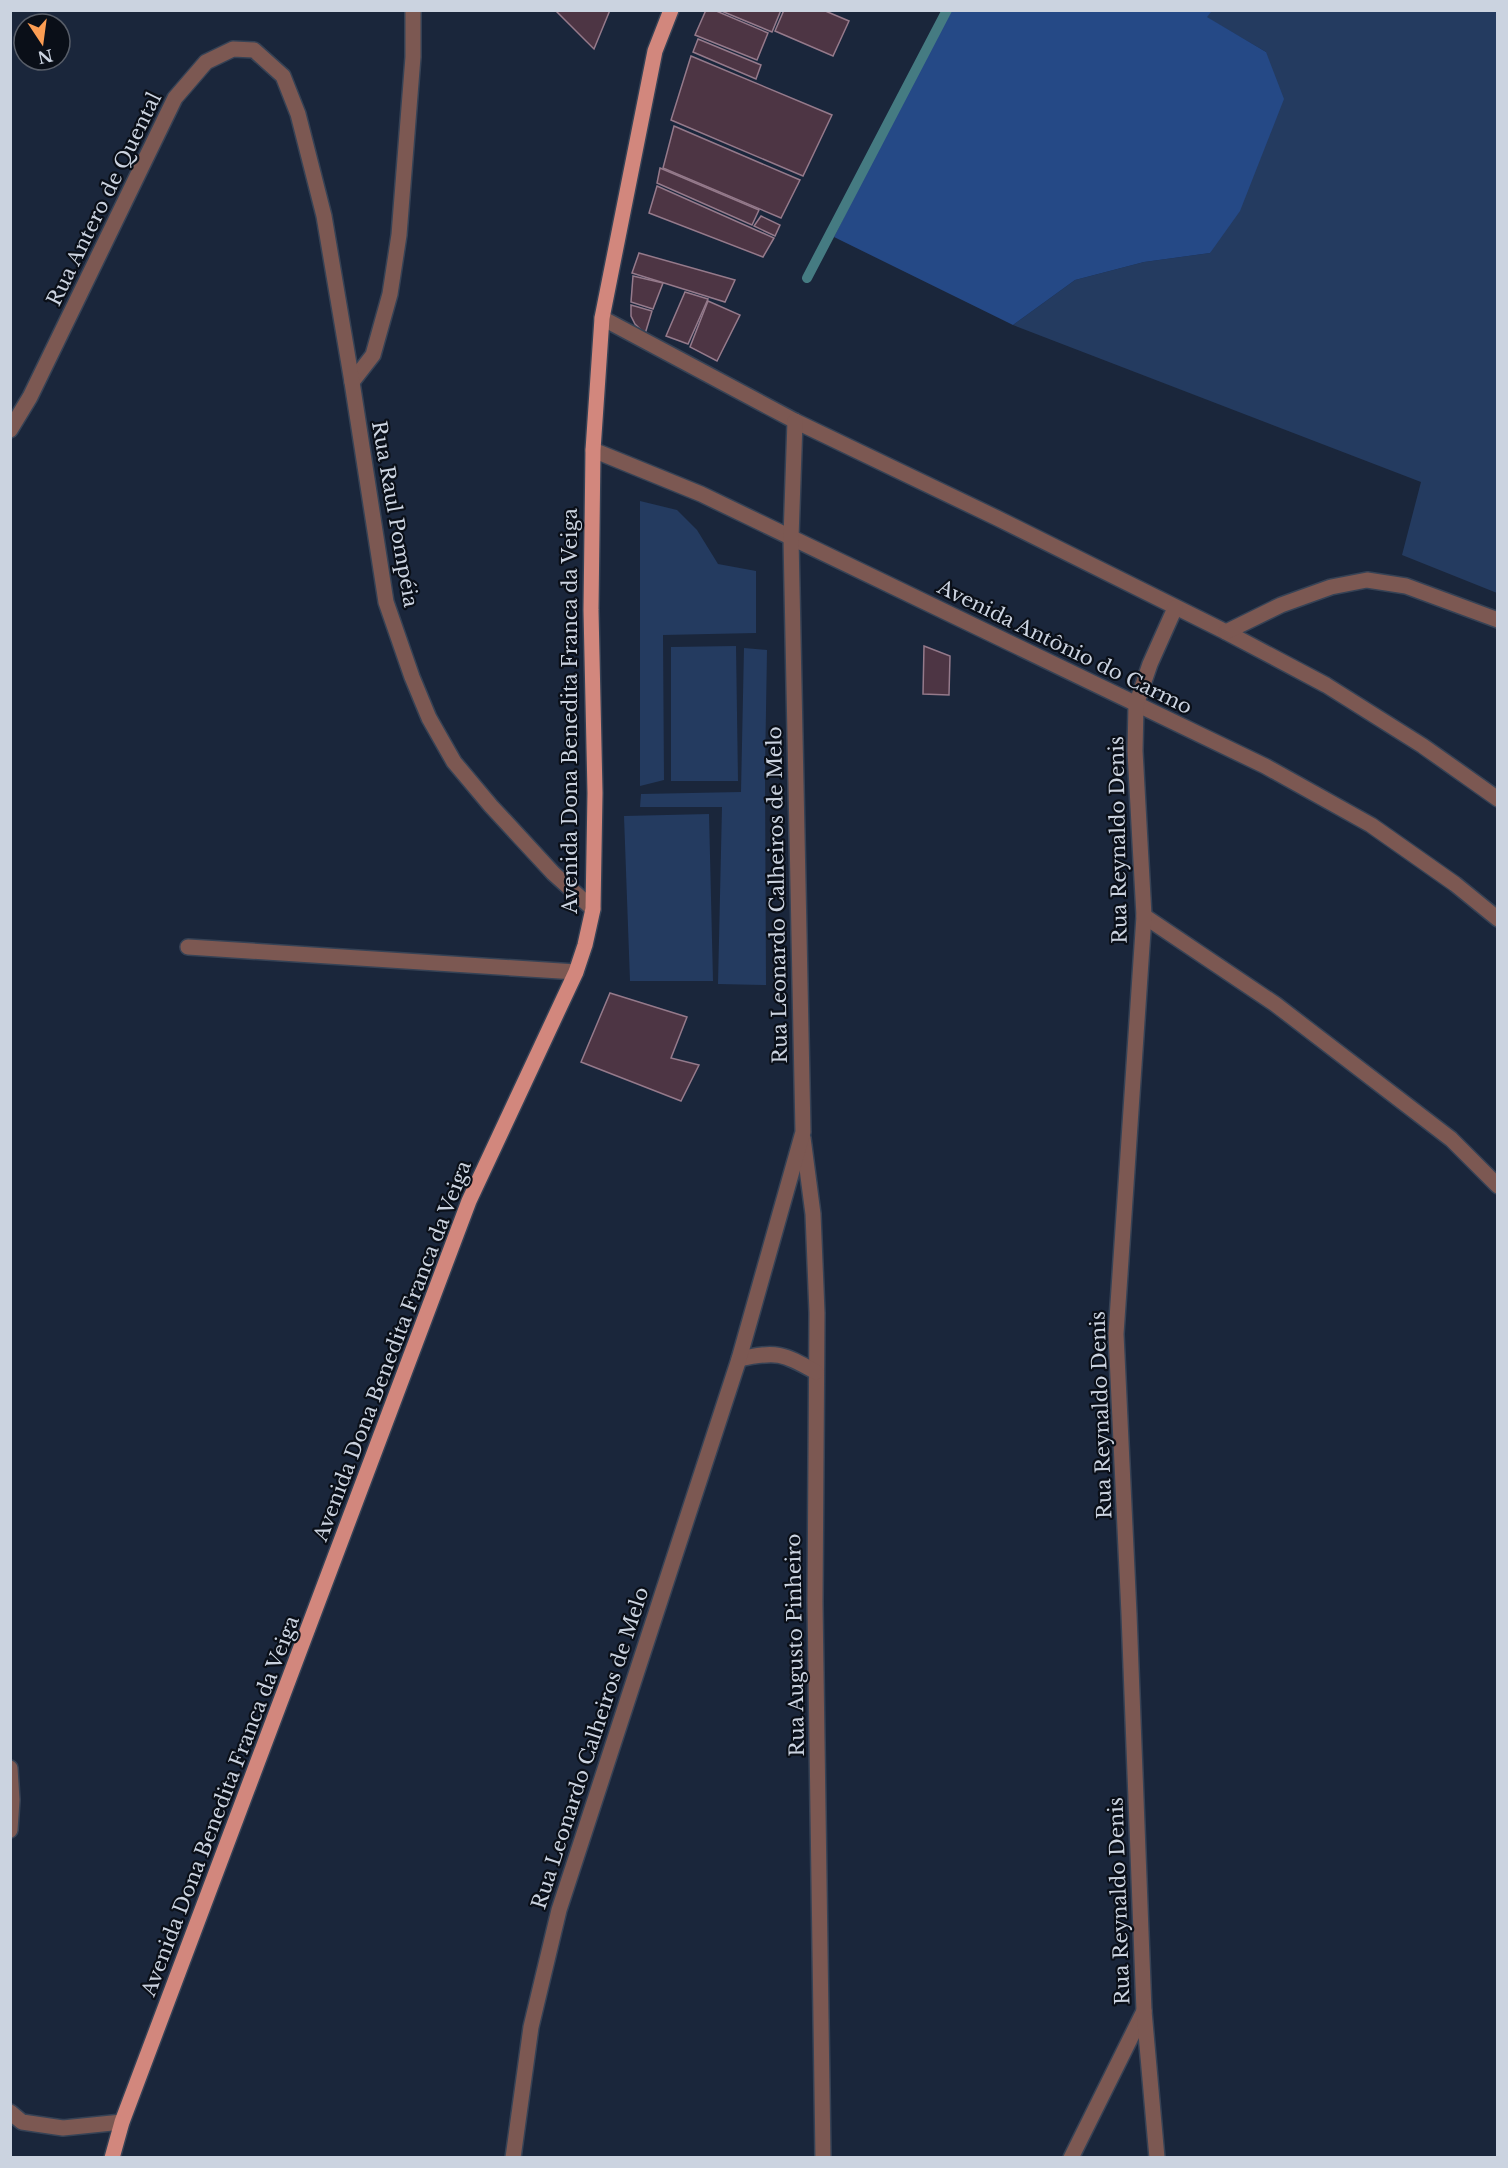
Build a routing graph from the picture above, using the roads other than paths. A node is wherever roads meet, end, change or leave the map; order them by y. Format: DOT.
graph roads {
  1 [pos="413,10"];
  2 [pos="671,10"];
  3 [pos="602,318"];
  4 [pos="352,382"];
  5 [pos="795,421"];
  6 [pos="10,430"];
  7 [pos="593,450"];
  8 [pos="791,538"];
  9 [pos="1175,608"];
  10 [pos="1497,620"];
  11 [pos="1226,632"];
  12 [pos="1136,705"];
  13 [pos="1497,799"];
  14 [pos="593,909"];
  15 [pos="1144,916"];
  16 [pos="1497,919"];
  17 [pos="188,947"];
  18 [pos="576,972"];
  19 [pos="803,1132"];
  20 [pos="1497,1186"];
  21 [pos="739,1359"];
  22 [pos="816,1372"];
  23 [pos="10,1768"];
  24 [pos="10,1830"];
  25 [pos="1144,2011"];
  26 [pos="10,2112"];
  27 [pos="122,2122"];
  28 [pos="112,2157"];
  29 [pos="513,2157"];
  30 [pos="824,2157"];
  31 [pos="1071,2157"];
  32 [pos="1158,2157"];
  1 -- 4 [label="street"];
  2 -- 3 [label="main road, Avenida Dona Benedita Franca da Veiga"];
  3 -- 5 [label="street"];
  3 -- 7 [label="main road, Avenida Dona Benedita Franca da Veiga"];
  4 -- 6 [label="street, Rua Antero de Quental"];
  4 -- 14 [label="street, Rua Raul Pompéia"];
  5 -- 8 [label="street, Rua Leonardo Calheiros de Melo"];
  5 -- 9 [label="street"];
  7 -- 8 [label="street, Avenida Antônio do Carmo"];
  7 -- 14 [label="main road, Avenida Dona Benedita Franca da Veiga"];
  8 -- 12 [label="street, Avenida Antônio do Carmo"];
  8 -- 19 [label="street, Rua Leonardo Calheiros de Melo"];
  9 -- 11 [label="street"];
  9 -- 12 [label="street, Rua Reynaldo Denis"];
  10 -- 11 [label="street"];
  11 -- 13 [label="street"];
  12 -- 15 [label="street, Rua Reynaldo Denis"];
  12 -- 16 [label="street, Avenida Antônio do Carmo"];
  14 -- 18 [label="main road, Avenida Dona Benedita Franca da Veiga"];
  15 -- 20 [label="street"];
  15 -- 25 [label="street, Rua Reynaldo Denis"];
  17 -- 18 [label="street"];
  18 -- 27 [label="main road, Avenida Dona Benedita Franca da Veiga"];
  19 -- 21 [label="street, Rua Leonardo Calheiros de Melo"];
  19 -- 22 [label="street, Rua Augusto Pinheiro"];
  21 -- 22 [label="street"];
  21 -- 29 [label="street, Rua Leonardo Calheiros de Melo"];
  22 -- 30 [label="street, Rua Augusto Pinheiro"];
  23 -- 24 [label="street"];
  25 -- 31 [label="street"];
  25 -- 32 [label="street, Rua Reynaldo Denis"];
  26 -- 27 [label="street"];
  27 -- 28 [label="main road, Avenida Dona Benedita Franca da Veiga"];
}
